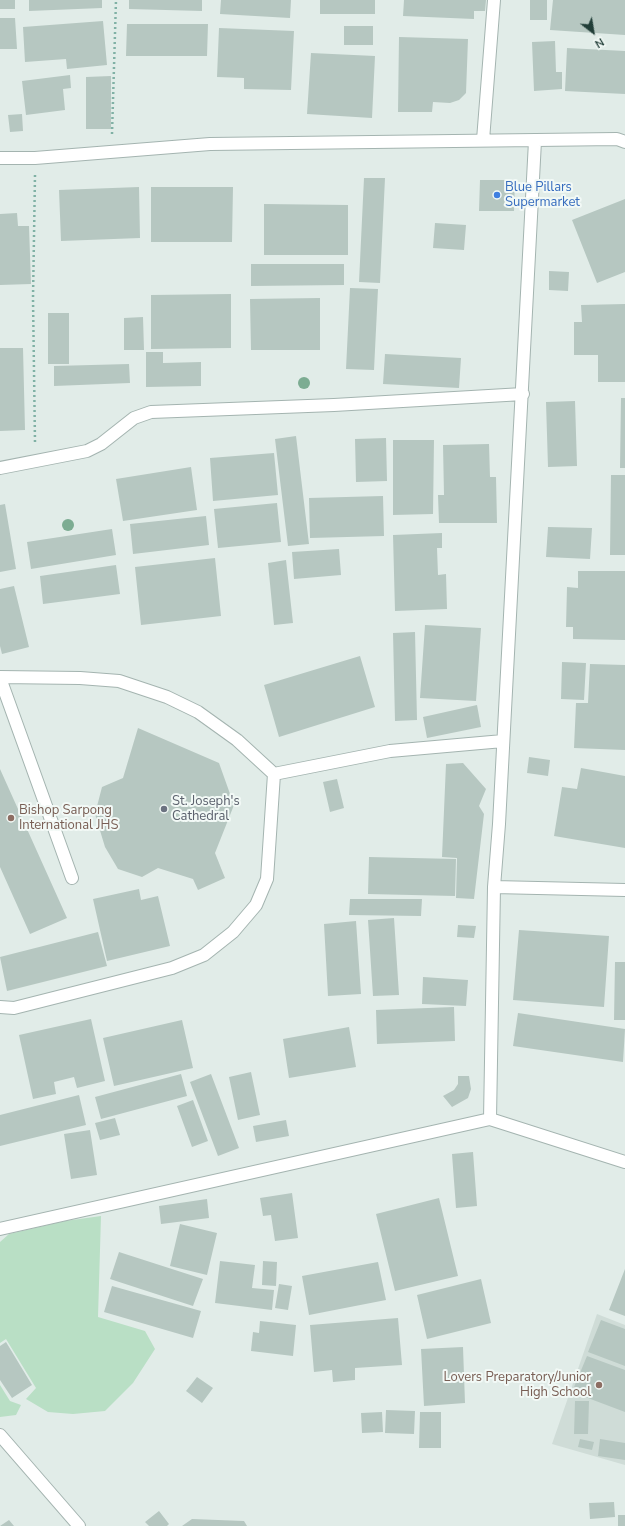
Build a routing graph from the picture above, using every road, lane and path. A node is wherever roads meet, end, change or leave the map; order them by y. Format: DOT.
graph roads {
  1 [pos="116,0"];
  2 [pos="494,0"];
  3 [pos="483,140"];
  4 [pos="535,141"];
  5 [pos="625,142"];
  6 [pos="111,153"];
  7 [pos="0,158"];
  8 [pos="35,158"];
  9 [pos="523,394"];
  10 [pos="36,461"];
  11 [pos="0,468"];
  12 [pos="0,677"];
  13 [pos="503,741"];
  14 [pos="274,774"];
  15 [pos="72,878"];
  16 [pos="494,887"];
  17 [pos="625,890"];
  18 [pos="0,1007"];
  19 [pos="490,1119"];
  20 [pos="625,1162"];
  21 [pos="0,1229"];
  22 [pos="0,1435"];
  23 [pos="79,1526"];
  1 -- 6 [label="path"];
  2 -- 3 [label="street"];
  3 -- 4 [label="street"];
  3 -- 6 [label="street"];
  4 -- 5 [label="street"];
  4 -- 9 [label="street"];
  6 -- 8 [label="street"];
  7 -- 8 [label="street"];
  8 -- 10 [label="path"];
  9 -- 10 [label="street"];
  9 -- 13 [label="street"];
  10 -- 11 [label="street"];
  12 -- 14 [label="street"];
  12 -- 15 [label="street"];
  13 -- 14 [label="street"];
  13 -- 16 [label="street"];
  14 -- 18 [label="street"];
  16 -- 17 [label="street"];
  16 -- 19 [label="street"];
  19 -- 20 [label="street"];
  19 -- 21 [label="street"];
  22 -- 23 [label="street"];
}
